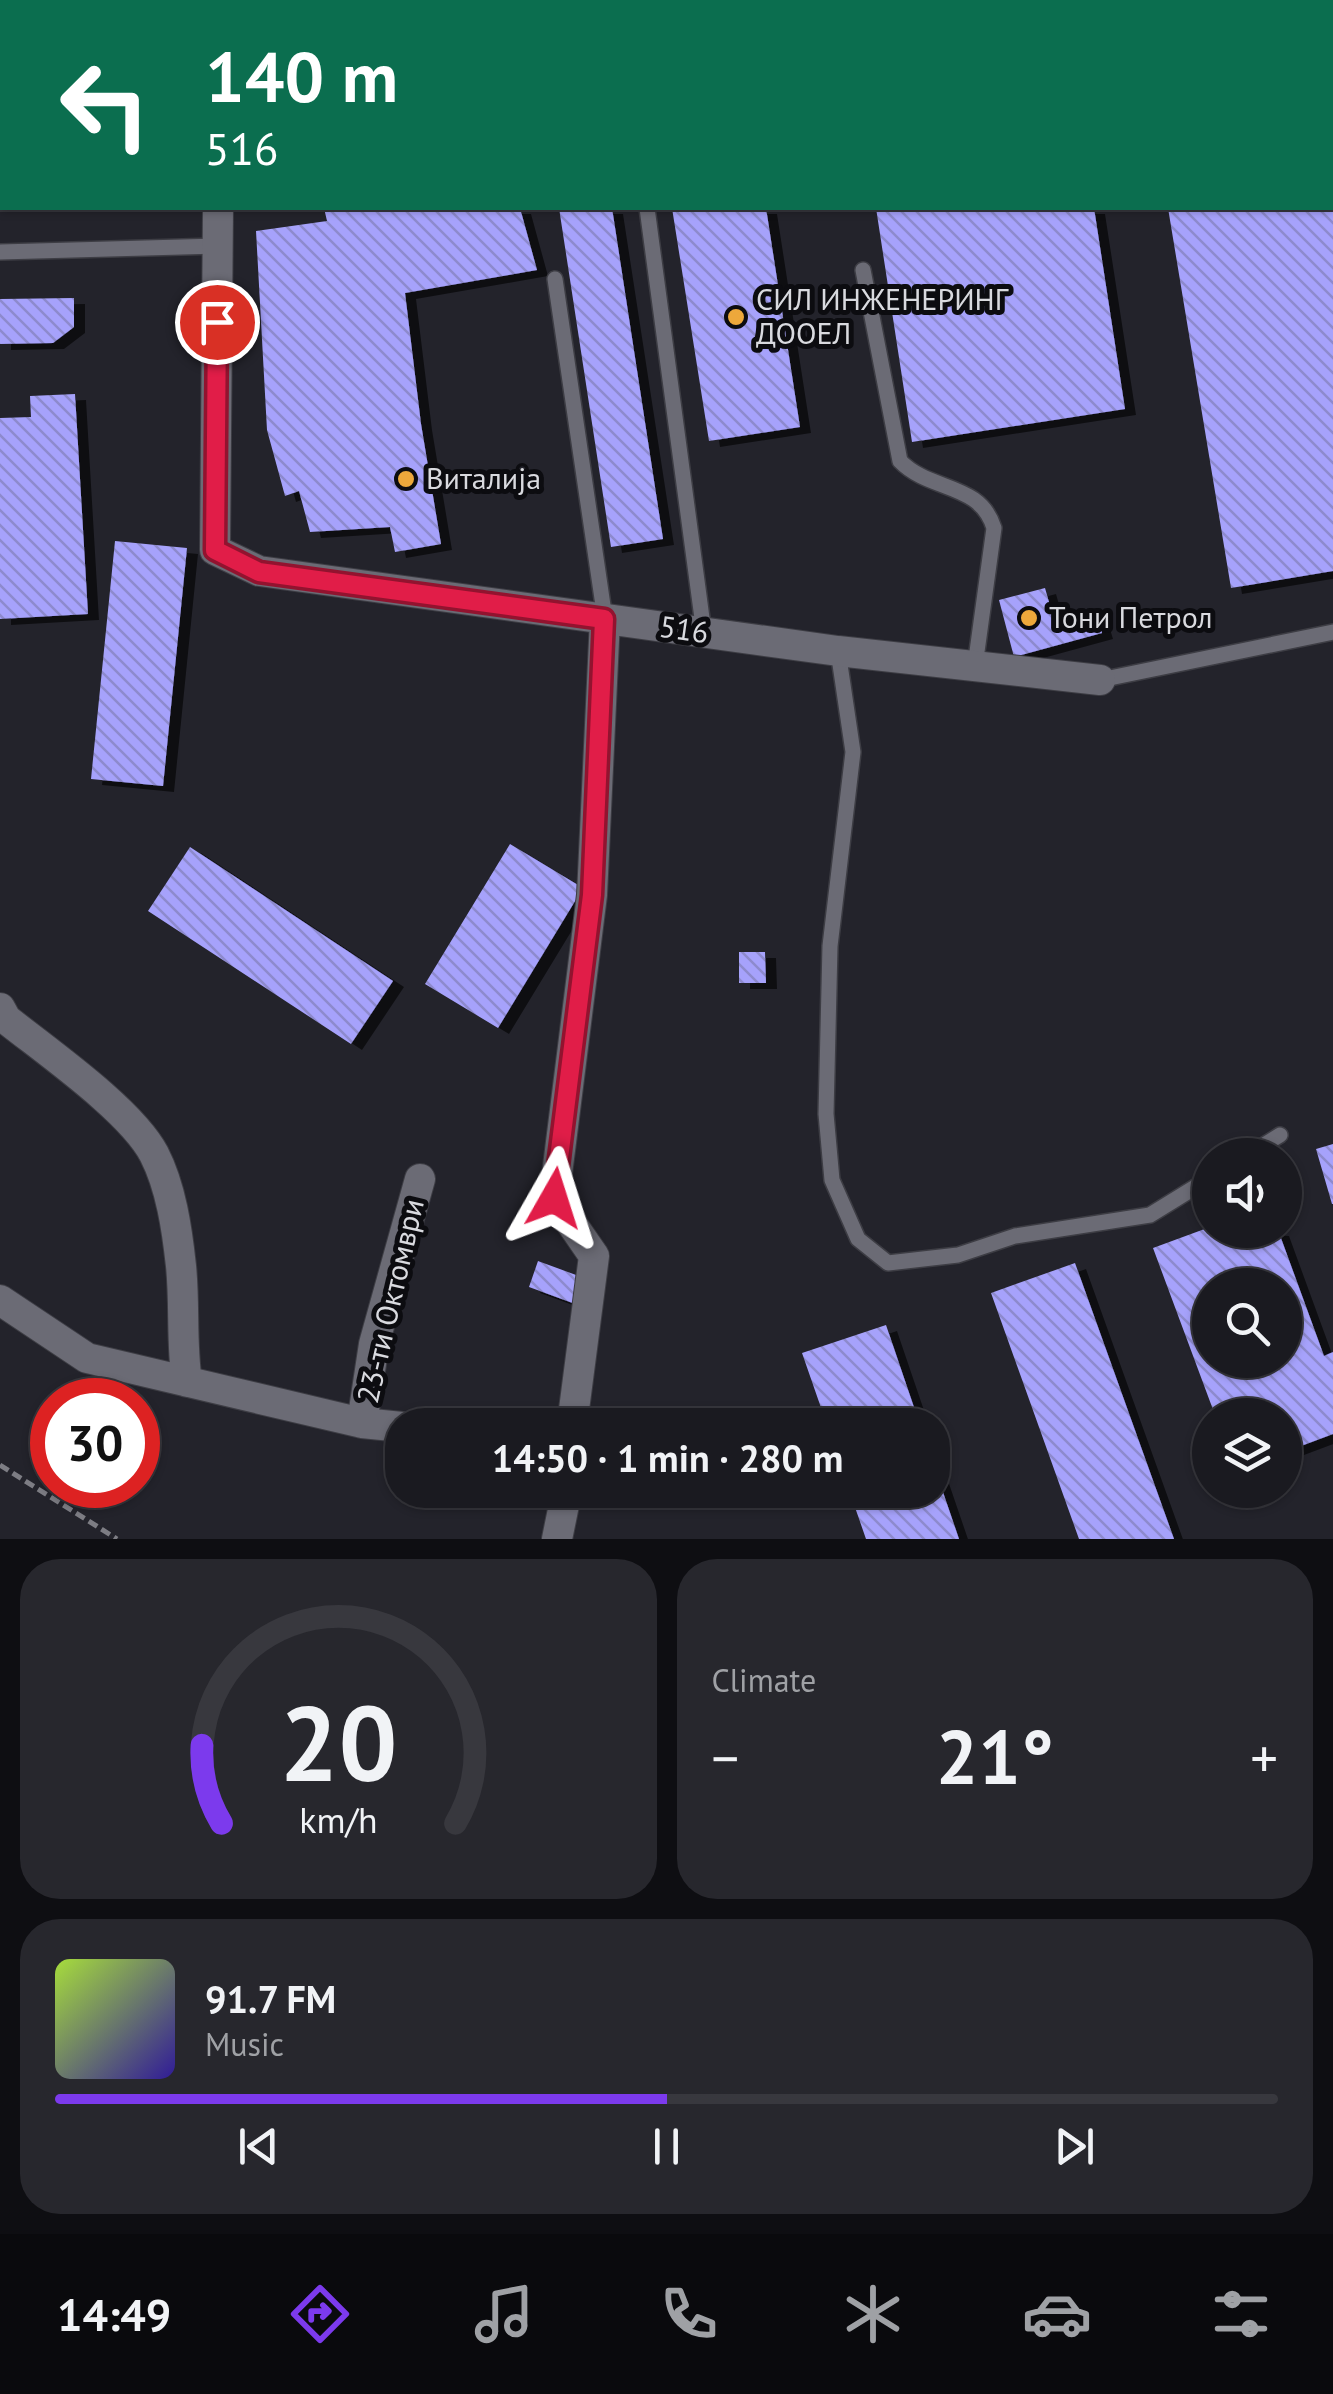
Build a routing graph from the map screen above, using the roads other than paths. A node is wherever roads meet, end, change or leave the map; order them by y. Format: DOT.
graph roads {
  1 [pos="218,210"];
  2 [pos="647,210"];
  3 [pos="218,246"];
  4 [pos="0,252"];
  5 [pos="864,270"];
  6 [pos="555,279"];
  7 [pos="604,619"];
  8 [pos="1333,632"];
  9 [pos="704,633"];
  10 [pos="838,651"];
  11 [pos="975,666"];
  12 [pos="1100,680"];
  13 [pos="0,1008"];
  14 [pos="1280,1135"];
  15 [pos="1275,1138"];
  16 [pos="420,1179"];
  17 [pos="1192,1189"];
  18 [pos="0,1300"];
  19 [pos="187,1382"];
  20 [pos="574,1408"];
  21 [pos="362,1423"];
  22 [pos="385,1425"];
  23 [pos="564,1508"];
  24 [pos="557,1539"];
  1 -- 3 [label="street"];
  2 -- 9 [label="lane"];
  3 -- 4 [label="lane"];
  3 -- 7 [label="street, 516"];
  5 -- 11 [label="lane"];
  6 -- 7 [label="lane"];
  7 -- 9 [label="street, 516"];
  7 -- 20 [label="street"];
  8 -- 12 [label="lane"];
  9 -- 10 [label="street, 516"];
  10 -- 11 [label="street, 516"];
  10 -- 17 [label="lane"];
  11 -- 12 [label="street, 516"];
  13 -- 19 [label="street"];
  14 -- 15 [label="lane"];
  16 -- 21 [label="street, 23-ти Октомври"];
  18 -- 19 [label="street, 23-ти Октомври"];
  19 -- 21 [label="street, 23-ти Октомври"];
  21 -- 22 [label="street, 23-ти Октомври"];
  23 -- 24 [label="street"];
}
